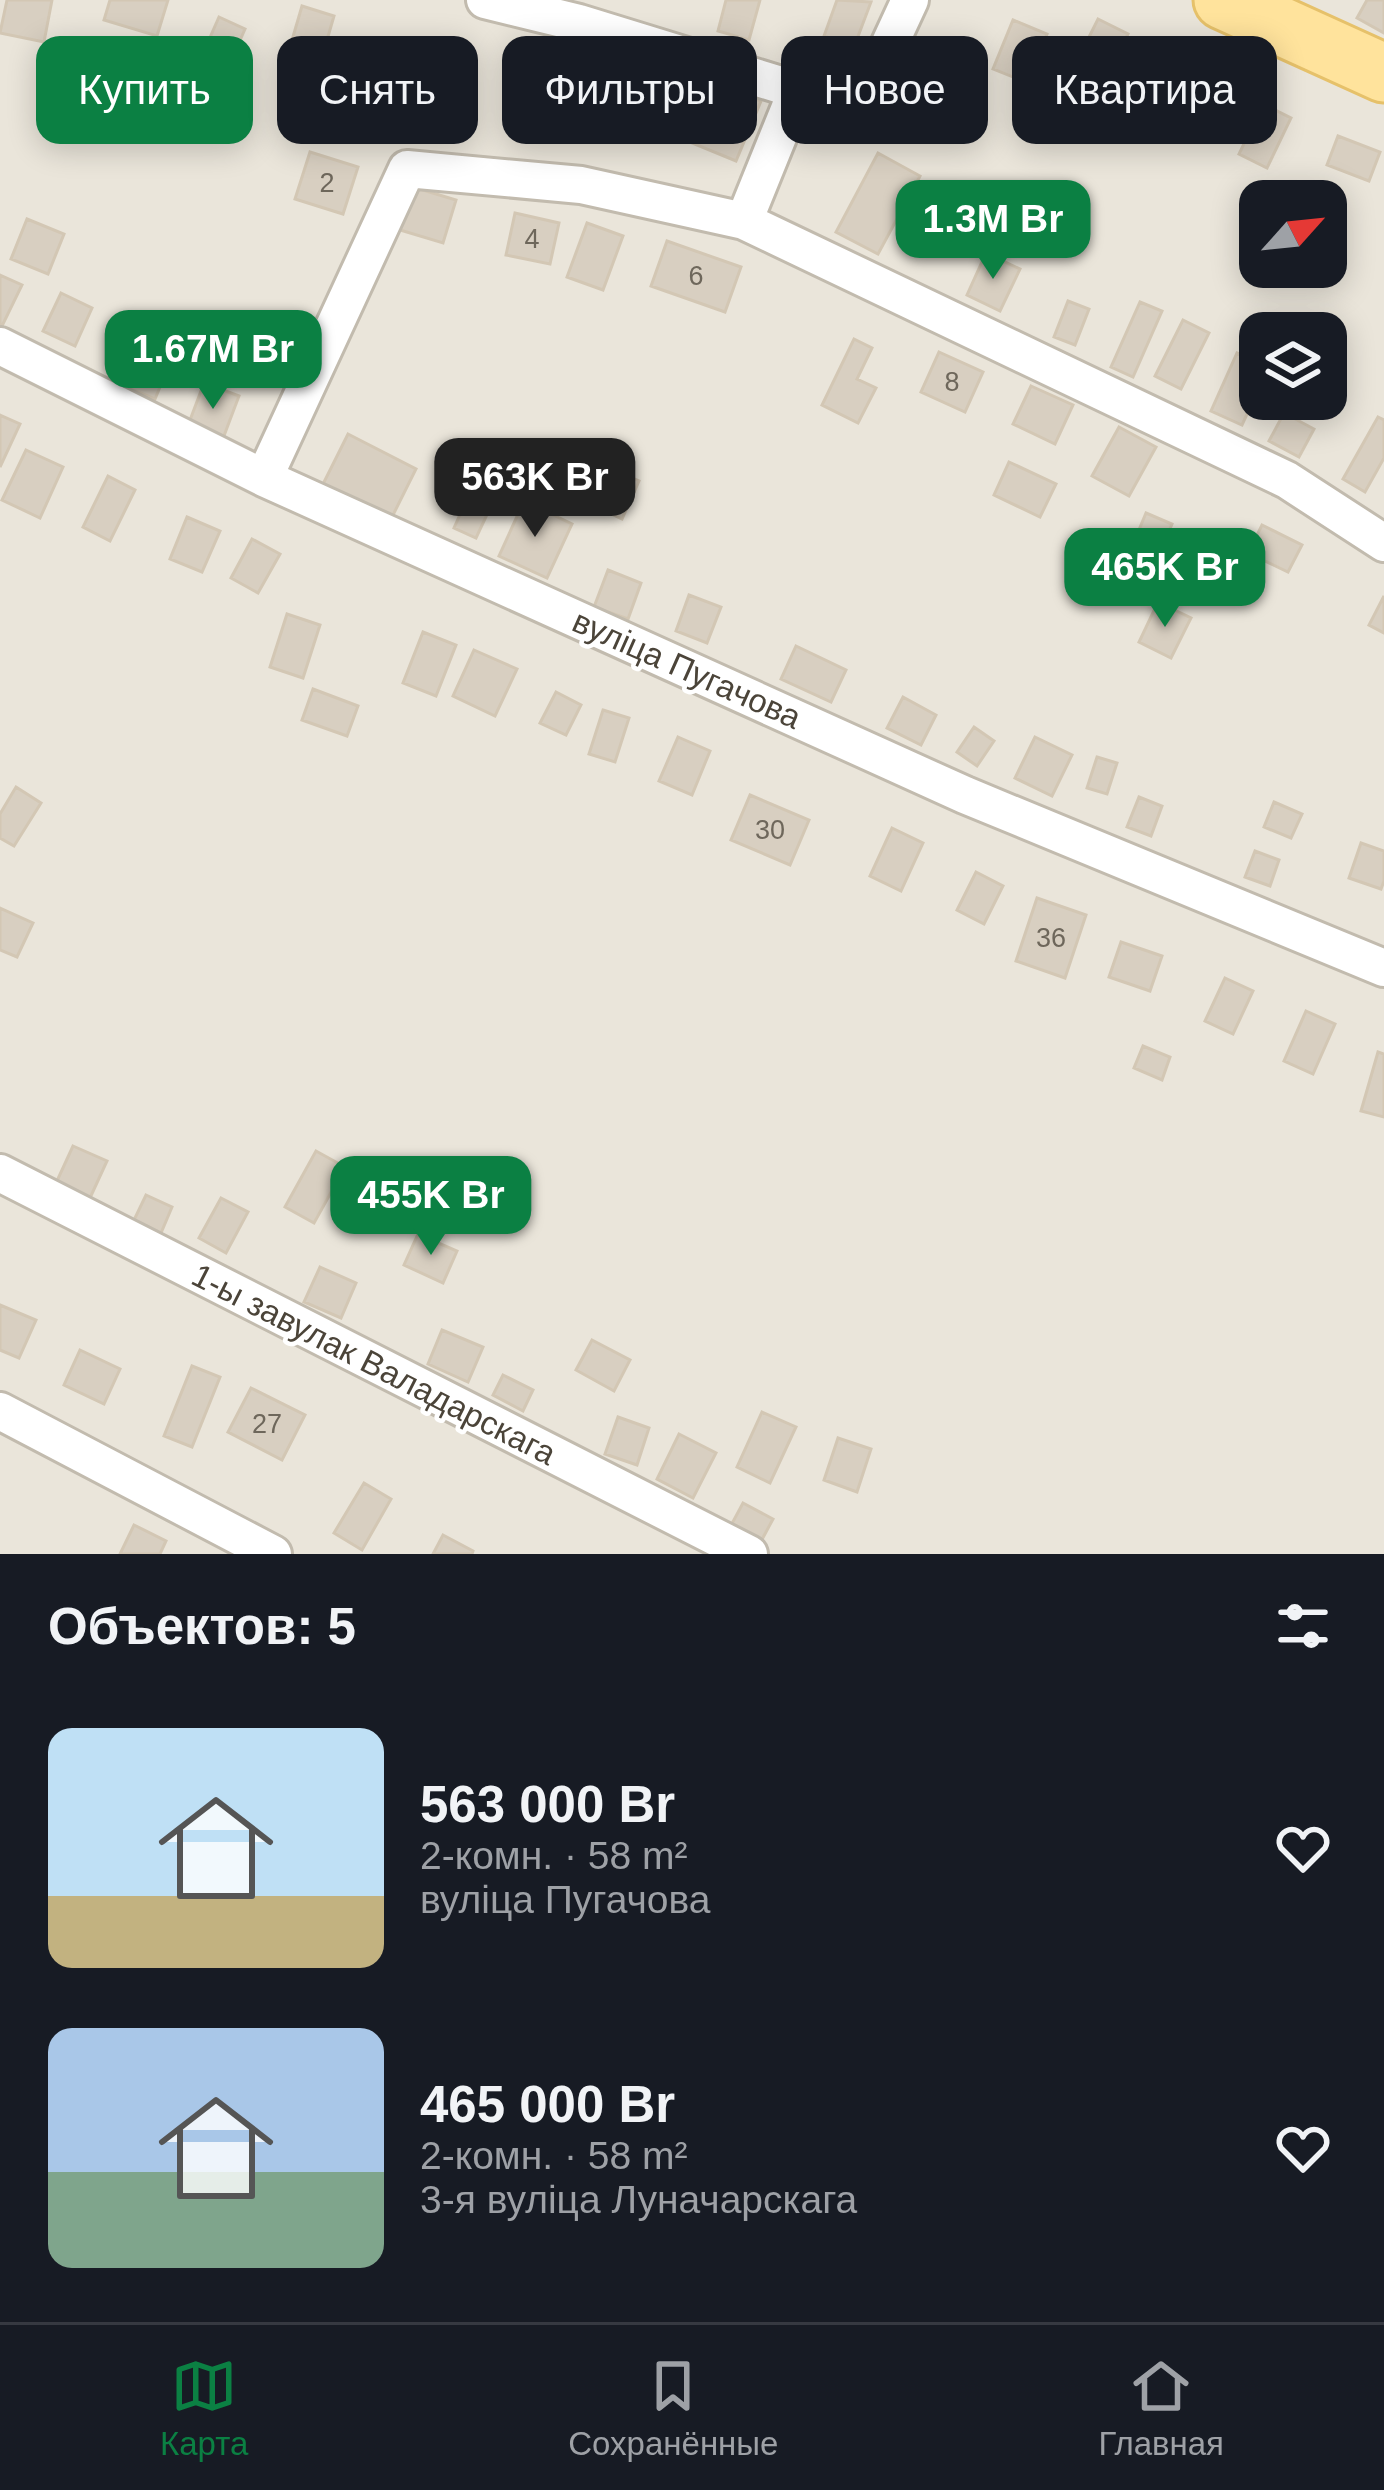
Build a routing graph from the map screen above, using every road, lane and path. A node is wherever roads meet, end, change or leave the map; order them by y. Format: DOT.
graph roads {
  1 [pos="484,0"];
  2 [pos="910,0"];
  3 [pos="1223,0"];
  4 [pos="893,36"];
  5 [pos="1384,74"];
  6 [pos="781,85"];
  7 [pos="781,130"];
  8 [pos="744,221"];
  9 [pos="0,346"];
  10 [pos="264,478"];
  11 [pos="1384,543"];
  12 [pos="1384,968"];
  13 [pos="0,1173"];
  14 [pos="0,1411"];
  15 [pos="273,1554"];
  16 [pos="749,1554"];
  1 -- 6 [label="street"];
  2 -- 4 [label="street"];
  3 -- 5 [label="main road"];
  7 -- 8 [label="street"];
  8 -- 10 [label="street"];
  8 -- 11 [label="street"];
  9 -- 10 [label="street, вуліца Пугачова"];
  10 -- 12 [label="street, вуліца Пугачова"];
  13 -- 16 [label="street, 1-ы завулак Валадарскага"];
  14 -- 15 [label="street"];
}
